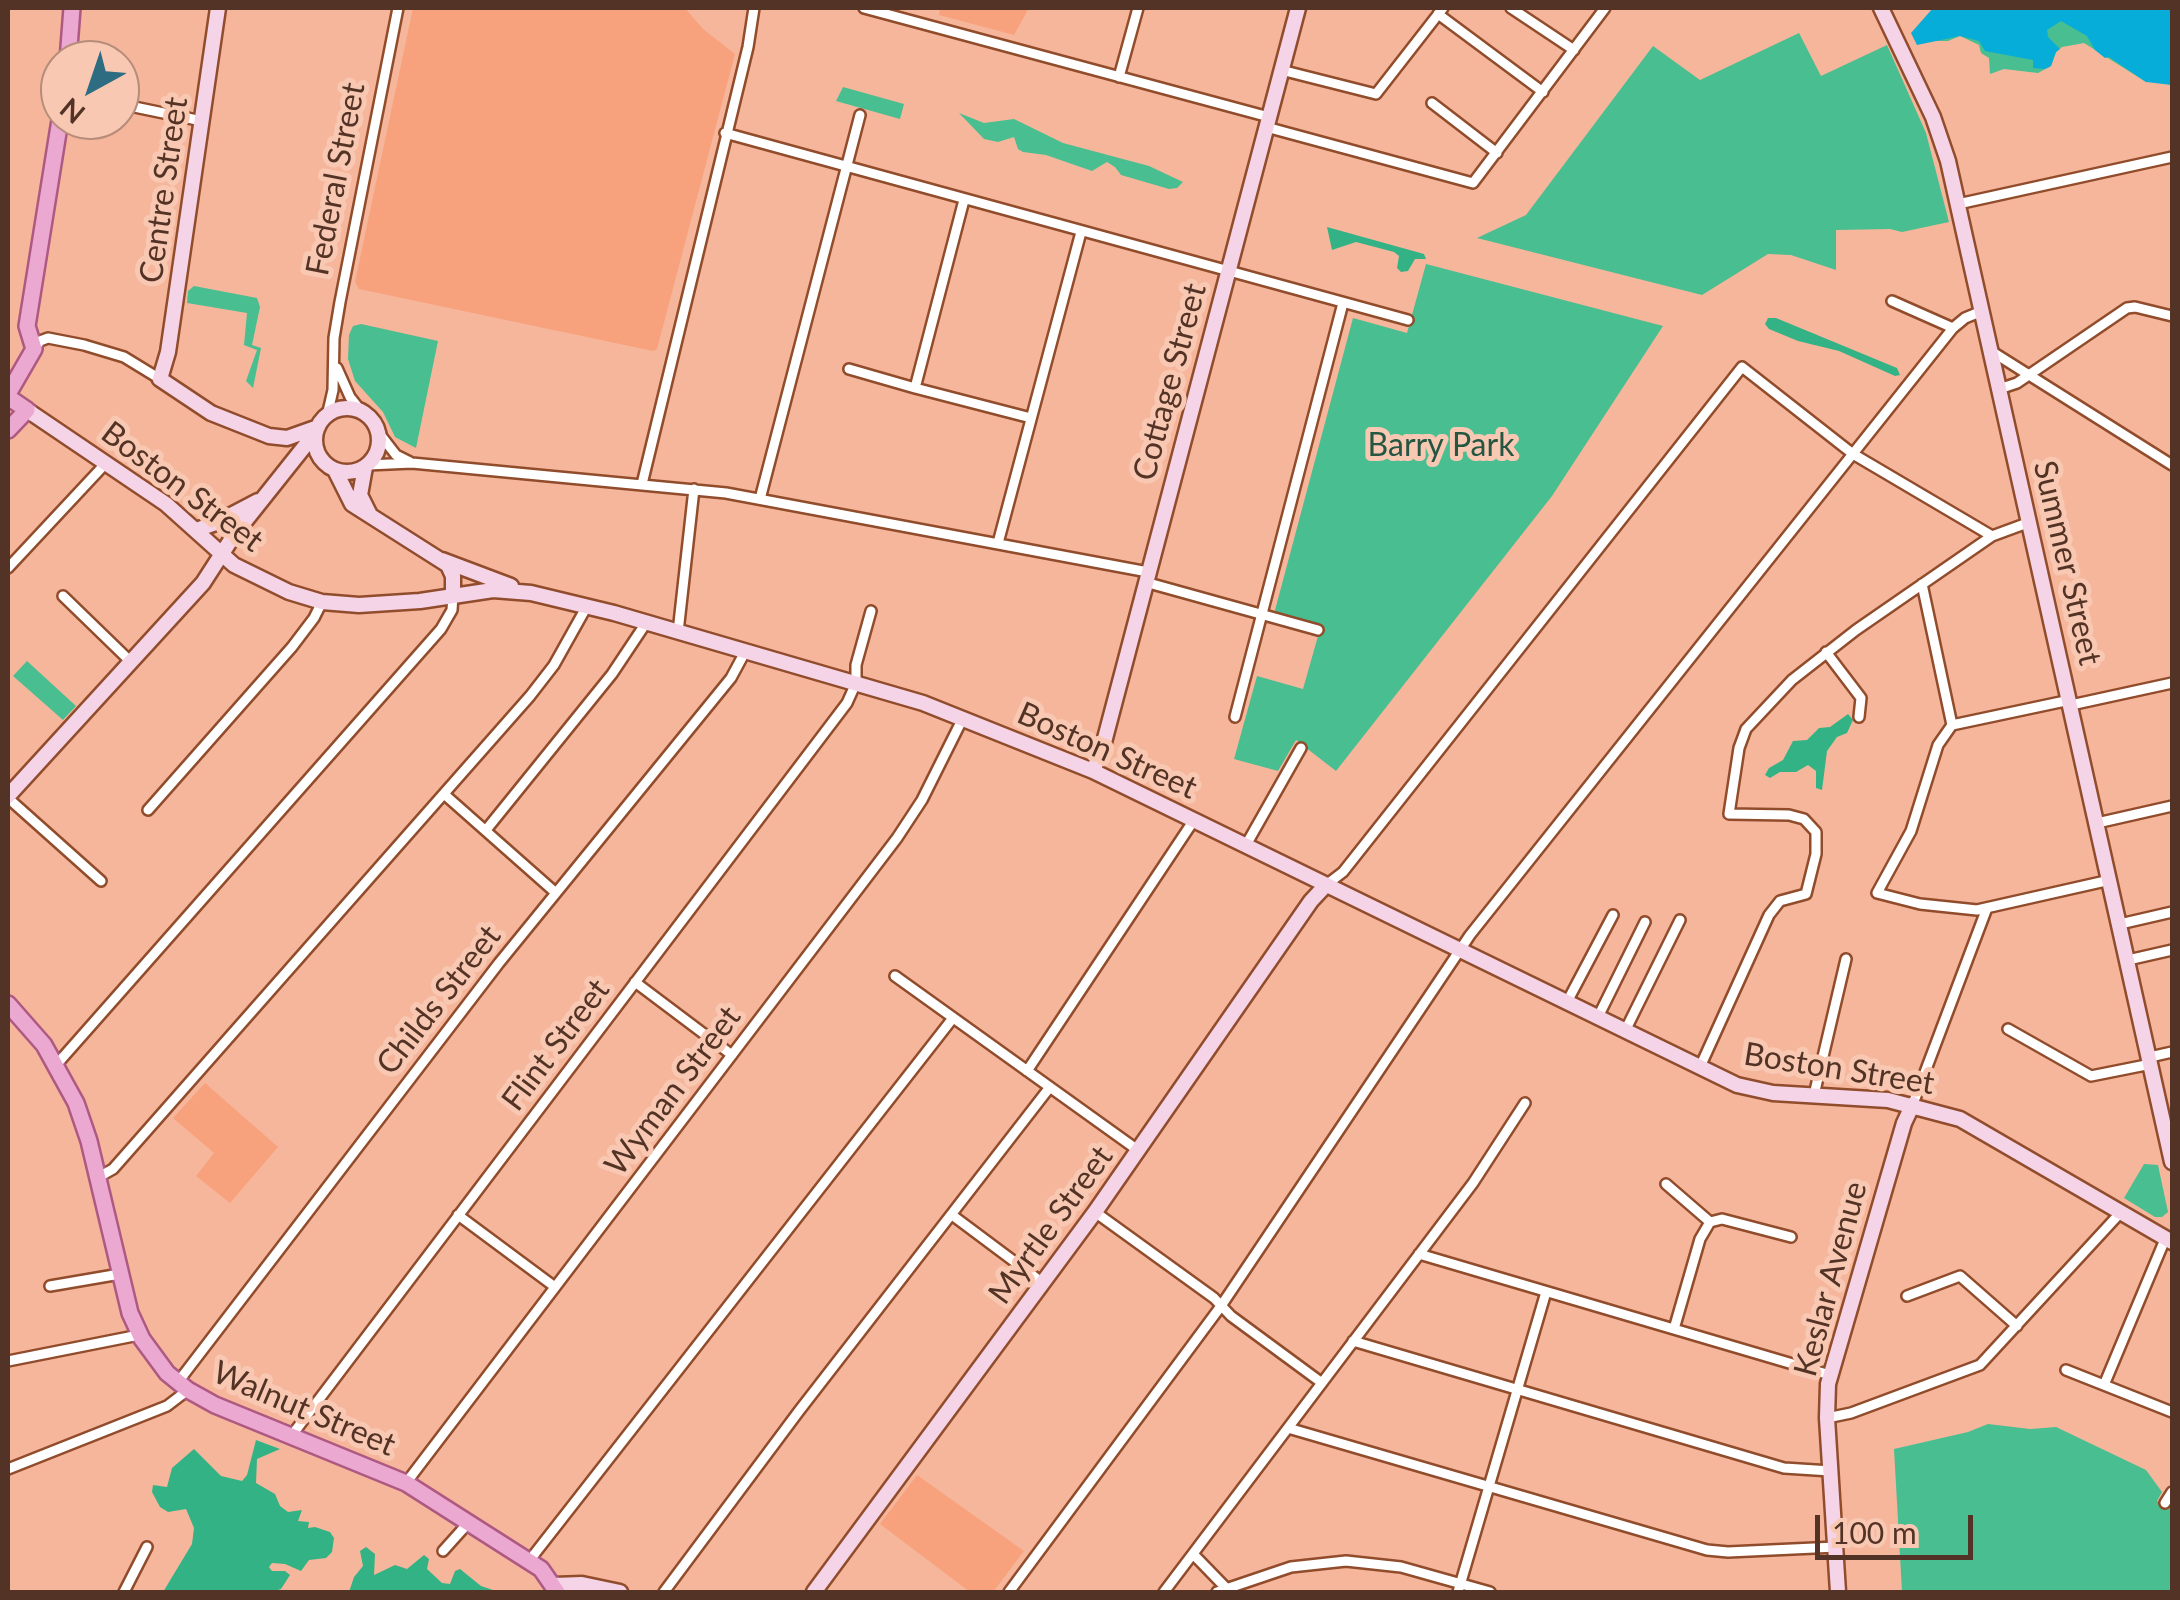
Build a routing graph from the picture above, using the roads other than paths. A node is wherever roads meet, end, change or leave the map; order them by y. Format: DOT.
graph roads {
  1 [pos="72,8"];
  2 [pos="218,8"];
  3 [pos="398,8"];
  4 [pos="754,8"];
  5 [pos="864,8"];
  6 [pos="1138,8"];
  7 [pos="1298,8"];
  8 [pos="1511,8"];
  9 [pos="1605,8"];
  10 [pos="1881,8"];
  11 [pos="1440,11"];
  12 [pos="905,13"];
  13 [pos="70,40"];
  14 [pos="1574,50"];
  15 [pos="1281,70"];
  16 [pos="1119,77"];
  17 [pos="1543,92"];
  18 [pos="1432,103"];
  19 [pos="140,108"];
  20 [pos="860,115"];
  21 [pos="202,121"];
  22 [pos="1268,122"];
  23 [pos="726,133"];
  24 [pos="57,140"];
  25 [pos="1497,152"];
  26 [pos="2172,157"];
  27 [pos="845,168"];
  28 [pos="964,200"];
  29 [pos="1958,204"];
  30 [pos="1081,232"];
  31 [pos="1228,272"];
  32 [pos="1892,301"];
  33 [pos="1343,302"];
  34 [pos="1982,311"];
  35 [pos="2172,316"];
  36 [pos="1408,320"];
  37 [pos="1953,328"];
  38 [pos="34,348"];
  39 [pos="1991,351"];
  40 [pos="334,361"];
  41 [pos="849,369"];
  42 [pos="2030,374"];
  43 [pos="160,379"];
  44 [pos="915,388"];
  45 [pos="2000,389"];
  46 [pos="8,396"];
  47 [pos="27,410"];
  48 [pos="361,411"];
  49 [pos="1031,418"];
  50 [pos="320,425"];
  51 [pos="8,430"];
  52 [pos="379,433"];
  53 [pos="1853,454"];
  54 [pos="107,462"];
  55 [pos="412,463"];
  56 [pos="2172,465"];
  57 [pos="366,466"];
  58 [pos="331,467"];
  59 [pos="282,475"];
  60 [pos="642,484"];
  61 [pos="694,488"];
  62 [pos="263,498"];
  63 [pos="760,499"];
  64 [pos="370,515"];
  65 [pos="2030,522"];
  66 [pos="196,530"];
  67 [pos="1992,536"];
  68 [pos="998,544"];
  69 [pos="222,556"];
  70 [pos="441,559"];
  71 [pos="8,568"];
  72 [pos="1147,577"];
  73 [pos="1922,584"];
  74 [pos="531,592"];
  75 [pos="454,595"];
  76 [pos="63,596"];
  77 [pos="322,602"];
  78 [pos="587,606"];
  79 [pos="871,611"];
  80 [pos="1262,614"];
  81 [pos="646,622"];
  82 [pos="1318,630"];
  83 [pos="678,632"];
  84 [pos="745,652"];
  85 [pos="1826,652"];
  86 [pos="131,662"];
  87 [pos="856,683"];
  88 [pos="2172,683"];
  89 [pos="2070,703"];
  90 [pos="1235,717"];
  91 [pos="1860,717"];
  92 [pos="964,718"];
  93 [pos="1952,726"];
  94 [pos="1301,748"];
  95 [pos="1093,771"];
  96 [pos="444,794"];
  97 [pos="8,797"];
  98 [pos="2172,806"];
  99 [pos="148,810"];
  100 [pos="1194,820"];
  101 [pos="2097,823"];
  102 [pos="486,830"];
  103 [pos="1246,846"];
  104 [pos="2110,880"];
  105 [pos="101,881"];
  106 [pos="1326,885"];
  107 [pos="556,892"];
  108 [pos="1986,908"];
  109 [pos="2172,912"];
  110 [pos="1613,915"];
  111 [pos="1680,920"];
  112 [pos="1645,922"];
  113 [pos="2120,924"];
  114 [pos="1459,949"];
  115 [pos="2172,950"];
  116 [pos="1846,958"];
  117 [pos="2128,960"];
  118 [pos="895,976"];
  119 [pos="635,982"];
  120 [pos="1567,1002"];
  121 [pos="8,1004"];
  122 [pos="953,1018"];
  123 [pos="1598,1018"];
  124 [pos="2008,1029"];
  125 [pos="1625,1031"];
  126 [pos="2172,1052"];
  127 [pos="732,1055"];
  128 [pos="2150,1061"];
  129 [pos="57,1064"];
  130 [pos="1700,1067"];
  131 [pos="1027,1071"];
  132 [pos="1050,1087"];
  133 [pos="1814,1095"];
  134 [pos="1524,1103"];
  135 [pos="1913,1104"];
  136 [pos="1139,1151"];
  137 [pos="2172,1162"];
  138 [pos="97,1178"];
  139 [pos="1666,1184"];
  140 [pos="2122,1211"];
  141 [pos="1096,1212"];
  142 [pos="458,1214"];
  143 [pos="952,1215"];
  144 [pos="1710,1222"];
  145 [pos="2170,1235"];
  146 [pos="1790,1238"];
  147 [pos="1419,1254"];
  148 [pos="120,1274"];
  149 [pos="1043,1283"];
  150 [pos="50,1286"];
  151 [pos="555,1287"];
  152 [pos="1546,1292"];
  153 [pos="1907,1296"];
  154 [pos="1221,1306"];
  155 [pos="2017,1326"];
  156 [pos="1674,1330"];
  157 [pos="139,1335"];
  158 [pos="1354,1341"];
  159 [pos="8,1361"];
  160 [pos="2066,1370"];
  161 [pos="1830,1375"];
  162 [pos="1322,1383"];
  163 [pos="2104,1385"];
  164 [pos="183,1386"];
  165 [pos="1518,1389"];
  166 [pos="2172,1412"];
  167 [pos="1827,1418"];
  168 [pos="1288,1428"];
  169 [pos="292,1436"];
  170 [pos="8,1469"];
  171 [pos="1831,1472"];
  172 [pos="406,1483"];
  173 [pos="1490,1487"];
  174 [pos="2172,1492"];
  175 [pos="2165,1504"];
  176 [pos="470,1521"];
  177 [pos="147,1547"];
  178 [pos="1836,1547"];
  179 [pos="443,1551"];
  180 [pos="1193,1554"];
  181 [pos="529,1560"];
  182 [pos="555,1588"];
  183 [pos="1460,1588"];
  184 [pos="1222,1591"];
  185 [pos="124,1592"];
  186 [pos="620,1592"];
  187 [pos="664,1592"];
  188 [pos="814,1592"];
  189 [pos="1010,1592"];
  190 [pos="1164,1592"];
  191 [pos="1490,1592"];
  192 [pos="1838,1592"];
  1 -- 13 [label="main road"];
  2 -- 21 [label="main road, Centre Street"];
  3 -- 40 [label="street, Federal Street"];
  4 -- 23 [label="street"];
  5 -- 12 [label="street"];
  6 -- 16 [label="street"];
  7 -- 15 [label="main road, Cottage Street"];
  8 -- 14 [label="street"];
  9 -- 14 [label="street"];
  10 -- 29 [label="main road, Summer Street"];
  11 -- 15 [label="street"];
  11 -- 17 [label="street"];
  12 -- 16 [label="street"];
  14 -- 17 [label="street"];
  15 -- 22 [label="main road, Cottage Street"];
  16 -- 22 [label="street"];
  17 -- 25 [label="street"];
  18 -- 25 [label="street"];
  19 -- 21 [label="street"];
  20 -- 27 [label="street"];
  21 -- 43 [label="main road, Centre Street"];
  22 -- 25 [label="street"];
  22 -- 31 [label="main road, Cottage Street"];
  23 -- 27 [label="street"];
  23 -- 60 [label="street"];
  24 -- 38 [label="main road"];
  26 -- 29 [label="street"];
  27 -- 28 [label="street"];
  27 -- 63 [label="street"];
  28 -- 30 [label="street"];
  28 -- 44 [label="street"];
  29 -- 34 [label="main road, Summer Street"];
  30 -- 31 [label="street"];
  30 -- 49 [label="street"];
  31 -- 33 [label="street"];
  31 -- 72 [label="main road, Cottage Street"];
  32 -- 37 [label="street"];
  33 -- 36 [label="street"];
  33 -- 80 [label="street"];
  34 -- 37 [label="street"];
  34 -- 39 [label="main road, Summer Street"];
  35 -- 42 [label="street"];
  37 -- 53 [label="street"];
  38 -- 43 [label="street"];
  38 -- 46 [label="main road"];
  39 -- 42 [label="street"];
  39 -- 45 [label="main road, Summer Street"];
  40 -- 48 [label="street"];
  40 -- 50 [label="street, Federal Street"];
  41 -- 44 [label="street"];
  42 -- 45 [label="street"];
  42 -- 56 [label="street"];
  43 -- 50 [label="main road"];
  44 -- 49 [label="street"];
  45 -- 65 [label="main road, Summer Street"];
  46 -- 47 [label="main road, Boston Street"];
  47 -- 51 [label="main road"];
  47 -- 54 [label="main road, Boston Street"];
  48 -- 50 [label="main road"];
  48 -- 52 [label="main road"];
  49 -- 68 [label="street"];
  50 -- 58 [label="main road"];
  50 -- 59 [label="main road, Federal Street"];
  52 -- 55 [label="street"];
  52 -- 57 [label="main road"];
  53 -- 67 [label="street"];
  53 -- 106 [label="street"];
  53 -- 114 [label="street"];
  54 -- 66 [label="main road, Boston Street"];
  54 -- 71 [label="street"];
  55 -- 57 [label="street"];
  55 -- 60 [label="street"];
  57 -- 58 [label="main road"];
  57 -- 64 [label="main road"];
  58 -- 59 [label="main road"];
  58 -- 64 [label="main road"];
  59 -- 62 [label="main road, Federal Street"];
  60 -- 61 [label="street"];
  61 -- 63 [label="street"];
  61 -- 83 [label="street"];
  62 -- 66 [label="main road, Federal Street"];
  62 -- 69 [label="main road, Federal Street"];
  63 -- 68 [label="street"];
  64 -- 70 [label="main road"];
  65 -- 67 [label="street"];
  65 -- 89 [label="main road, Summer Street"];
  66 -- 69 [label="main road, Boston Street"];
  67 -- 73 [label="street"];
  68 -- 72 [label="street"];
  69 -- 77 [label="main road, Boston Street"];
  69 -- 86 [label="main road, Federal Street"];
  70 -- 74 [label="main road"];
  70 -- 75 [label="main road"];
  72 -- 80 [label="street"];
  72 -- 95 [label="main road, Cottage Street"];
  73 -- 85 [label="street"];
  73 -- 93 [label="street"];
  74 -- 75 [label="main road, Boston Street"];
  74 -- 78 [label="main road, Boston Street"];
  75 -- 77 [label="main road, Boston Street"];
  75 -- 129 [label="street"];
  76 -- 86 [label="street"];
  77 -- 99 [label="street"];
  78 -- 81 [label="main road, Boston Street"];
  78 -- 96 [label="street"];
  79 -- 87 [label="street"];
  80 -- 82 [label="street"];
  80 -- 90 [label="street"];
  81 -- 83 [label="main road, Boston Street"];
  81 -- 102 [label="street"];
  83 -- 84 [label="main road, Boston Street"];
  84 -- 87 [label="main road, Boston Street"];
  84 -- 107 [label="street, Childs Street"];
  85 -- 91 [label="street"];
  85 -- 130 [label="street"];
  86 -- 97 [label="main road, Federal Street"];
  87 -- 92 [label="main road, Boston Street"];
  87 -- 119 [label="street, Flint Street"];
  88 -- 89 [label="street"];
  89 -- 93 [label="street"];
  89 -- 101 [label="main road, Summer Street"];
  92 -- 95 [label="main road, Boston Street"];
  92 -- 127 [label="street, Wyman Street"];
  93 -- 108 [label="street"];
  94 -- 103 [label="street"];
  95 -- 100 [label="main road, Boston Street"];
  96 -- 102 [label="street"];
  96 -- 138 [label="street"];
  97 -- 105 [label="street"];
  98 -- 101 [label="street"];
  100 -- 103 [label="main road, Boston Street"];
  100 -- 131 [label="street"];
  101 -- 104 [label="main road, Summer Street"];
  102 -- 107 [label="street"];
  103 -- 106 [label="main road, Boston Street"];
  104 -- 108 [label="street"];
  104 -- 113 [label="main road, Summer Street"];
  106 -- 114 [label="main road, Boston Street"];
  106 -- 136 [label="main road, Myrtle Street"];
  107 -- 164 [label="street, Childs Street"];
  108 -- 135 [label="street"];
  109 -- 113 [label="street"];
  110 -- 120 [label="street"];
  111 -- 125 [label="street"];
  112 -- 123 [label="street"];
  113 -- 117 [label="main road, Summer Street"];
  114 -- 120 [label="main road, Boston Street"];
  114 -- 154 [label="street"];
  115 -- 117 [label="street"];
  116 -- 133 [label="street"];
  117 -- 128 [label="main road, Summer Street"];
  118 -- 122 [label="street"];
  119 -- 127 [label="street"];
  119 -- 142 [label="street, Flint Street"];
  120 -- 123 [label="main road, Boston Street"];
  121 -- 129 [label="main road, Walnut Street"];
  122 -- 131 [label="street"];
  122 -- 181 [label="street"];
  123 -- 125 [label="main road, Boston Street"];
  124 -- 128 [label="street"];
  125 -- 130 [label="main road, Boston Street"];
  126 -- 128 [label="street"];
  127 -- 151 [label="street, Wyman Street"];
  128 -- 137 [label="main road, Summer Street"];
  129 -- 138 [label="main road, Walnut Street"];
  130 -- 133 [label="main road, Boston Street"];
  131 -- 132 [label="street"];
  132 -- 136 [label="street"];
  132 -- 143 [label="street"];
  133 -- 135 [label="main road, Boston Street"];
  134 -- 147 [label="street"];
  135 -- 140 [label="main road, Boston Street"];
  135 -- 161 [label="main road, Keslar Avenue"];
  136 -- 141 [label="main road, Myrtle Street"];
  138 -- 148 [label="main road, Walnut Street"];
  139 -- 144 [label="street"];
  140 -- 145 [label="main road, Boston Street"];
  140 -- 155 [label="street"];
  141 -- 149 [label="main road, Myrtle Street"];
  141 -- 154 [label="street"];
  142 -- 151 [label="street"];
  142 -- 169 [label="street, Flint Street"];
  143 -- 149 [label="street"];
  143 -- 187 [label="street"];
  144 -- 146 [label="street"];
  144 -- 156 [label="street"];
  145 -- 163 [label="street"];
  147 -- 152 [label="street"];
  147 -- 158 [label="street"];
  148 -- 150 [label="street"];
  148 -- 157 [label="main road, Walnut Street"];
  149 -- 188 [label="main road, Myrtle Street"];
  151 -- 172 [label="street, Wyman Street"];
  152 -- 156 [label="street"];
  152 -- 165 [label="street"];
  153 -- 155 [label="street"];
  154 -- 162 [label="street"];
  154 -- 189 [label="street"];
  155 -- 167 [label="street"];
  156 -- 161 [label="street"];
  157 -- 159 [label="street"];
  157 -- 164 [label="main road, Walnut Street"];
  158 -- 162 [label="street"];
  158 -- 165 [label="street"];
  160 -- 163 [label="street"];
  161 -- 167 [label="main road, Keslar Avenue"];
  162 -- 168 [label="street"];
  163 -- 166 [label="street"];
  164 -- 169 [label="main road, Walnut Street"];
  164 -- 170 [label="street"];
  165 -- 171 [label="street"];
  165 -- 173 [label="street"];
  167 -- 171 [label="main road, Keslar Avenue"];
  168 -- 173 [label="street"];
  168 -- 180 [label="street"];
  169 -- 172 [label="main road, Walnut Street"];
  171 -- 178 [label="main road, Keslar Avenue"];
  172 -- 176 [label="main road, Walnut Street"];
  173 -- 178 [label="street"];
  173 -- 183 [label="street"];
  174 -- 175 [label="street"];
  176 -- 179 [label="street"];
  176 -- 181 [label="main road, Walnut Street"];
  177 -- 185 [label="street"];
  178 -- 192 [label="main road, Keslar Avenue"];
  180 -- 184 [label="street"];
  180 -- 190 [label="street"];
  181 -- 182 [label="main road, Walnut Street"];
  182 -- 186 [label="main road"];
  183 -- 184 [label="street"];
  183 -- 191 [label="street"];
}
